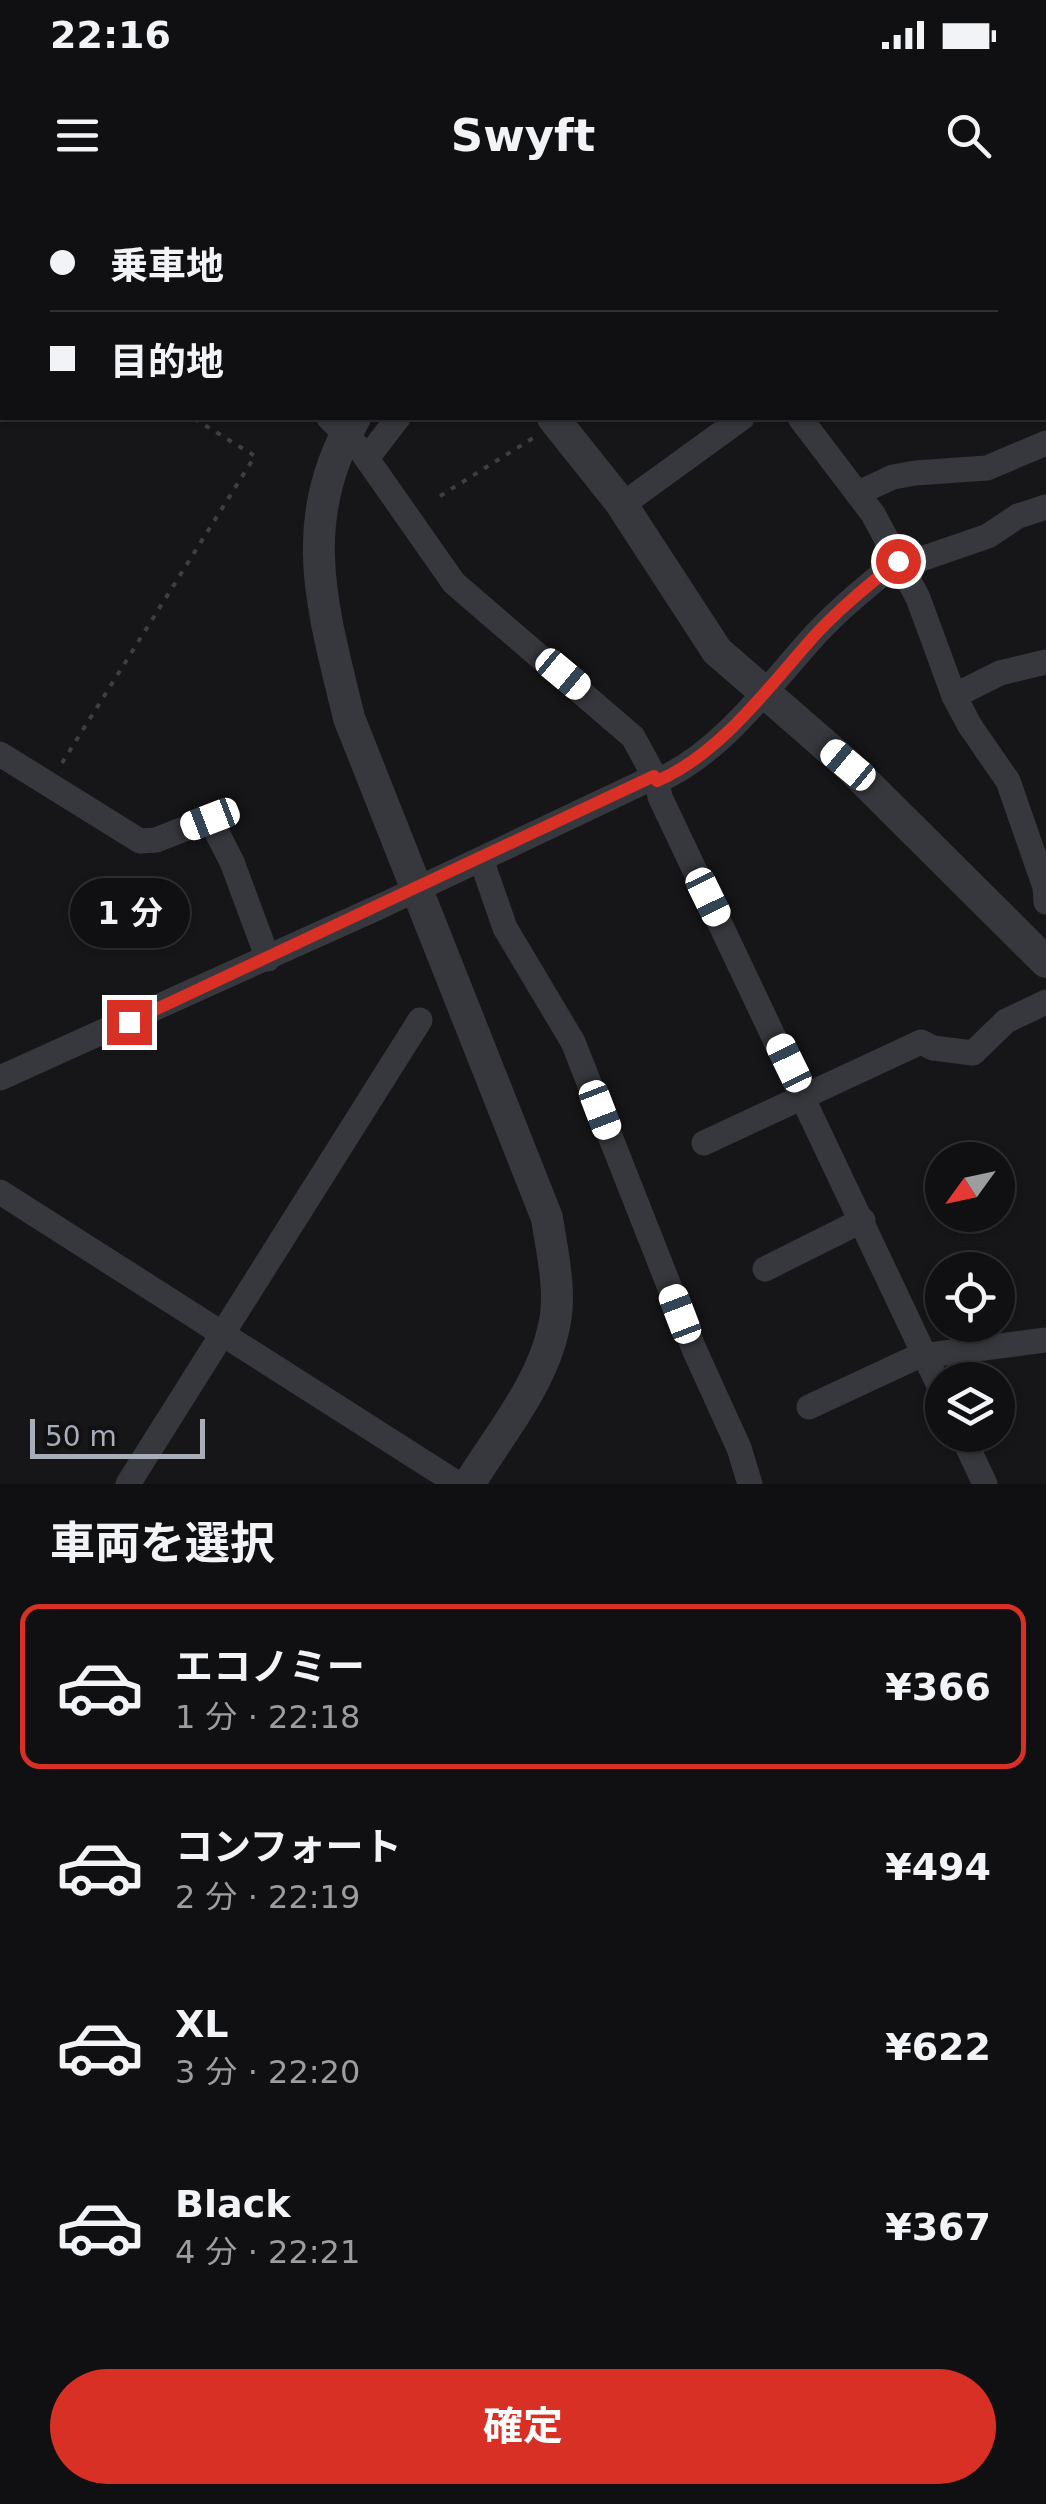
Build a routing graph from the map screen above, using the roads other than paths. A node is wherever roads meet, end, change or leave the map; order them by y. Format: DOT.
graph roads {
  1 [pos="332,420"];
  2 [pos="395,420"];
  3 [pos="739,420"];
  4 [pos="802,420"];
  5 [pos="546,426"];
  6 [pos="361,441"];
  7 [pos="1046,443"];
  8 [pos="858,493"];
  9 [pos="622,505"];
  10 [pos="1046,506"];
  11 [pos="899,564"];
  12 [pos="1046,662"];
  13 [pos="764,694"];
  14 [pos="954,696"];
  15 [pos="0,754"];
  16 [pos="656,779"];
  17 [pos="481,859"];
  18 [pos="1046,902"];
  19 [pos="268,959"];
  20 [pos="1046,962"];
  21 [pos="1046,1002"];
  22 [pos="420,1020"];
  23 [pos="0,1078"];
  24 [pos="805,1096"];
  25 [pos="704,1143"];
  26 [pos="0,1192"];
  27 [pos="862,1220"];
  28 [pos="764,1269"];
  29 [pos="222,1332"];
  30 [pos="1046,1340"];
  31 [pos="926,1356"];
  32 [pos="929,1362"];
  33 [pos="809,1407"];
  34 [pos="969,1452"];
  35 [pos="128,1484"];
  36 [pos="458,1484"];
  37 [pos="469,1484"];
  38 [pos="750,1484"];
  39 [pos="983,1484"];
  1 -- 6 [label="street, bridge"];
  2 -- 6 [label="street"];
  3 -- 9 [label="street"];
  4 -- 8 [label="street"];
  5 -- 9 [label="street"];
  6 -- 16 [label="street"];
  6 -- 37 [label="street"];
  7 -- 8 [label="street"];
  8 -- 11 [label="street"];
  9 -- 13 [label="street"];
  10 -- 11 [label="street"];
  11 -- 13 [label="street"];
  11 -- 14 [label="street"];
  12 -- 14 [label="street"];
  13 -- 16 [label="street"];
  13 -- 20 [label="street"];
  14 -- 18 [label="street"];
  15 -- 19 [label="street"];
  16 -- 17 [label="street"];
  16 -- 24 [label="street"];
  17 -- 19 [label="street, bridge"];
  17 -- 38 [label="street"];
  19 -- 23 [label="street"];
  21 -- 24 [label="street"];
  22 -- 29 [label="street"];
  24 -- 25 [label="street"];
  24 -- 27 [label="street"];
  26 -- 29 [label="street"];
  27 -- 28 [label="street"];
  27 -- 31 [label="street"];
  29 -- 35 [label="street"];
  29 -- 36 [label="street"];
  30 -- 31 [label="street"];
  31 -- 32 [label="street"];
  31 -- 33 [label="street"];
  34 -- 39 [label="street"];
}
